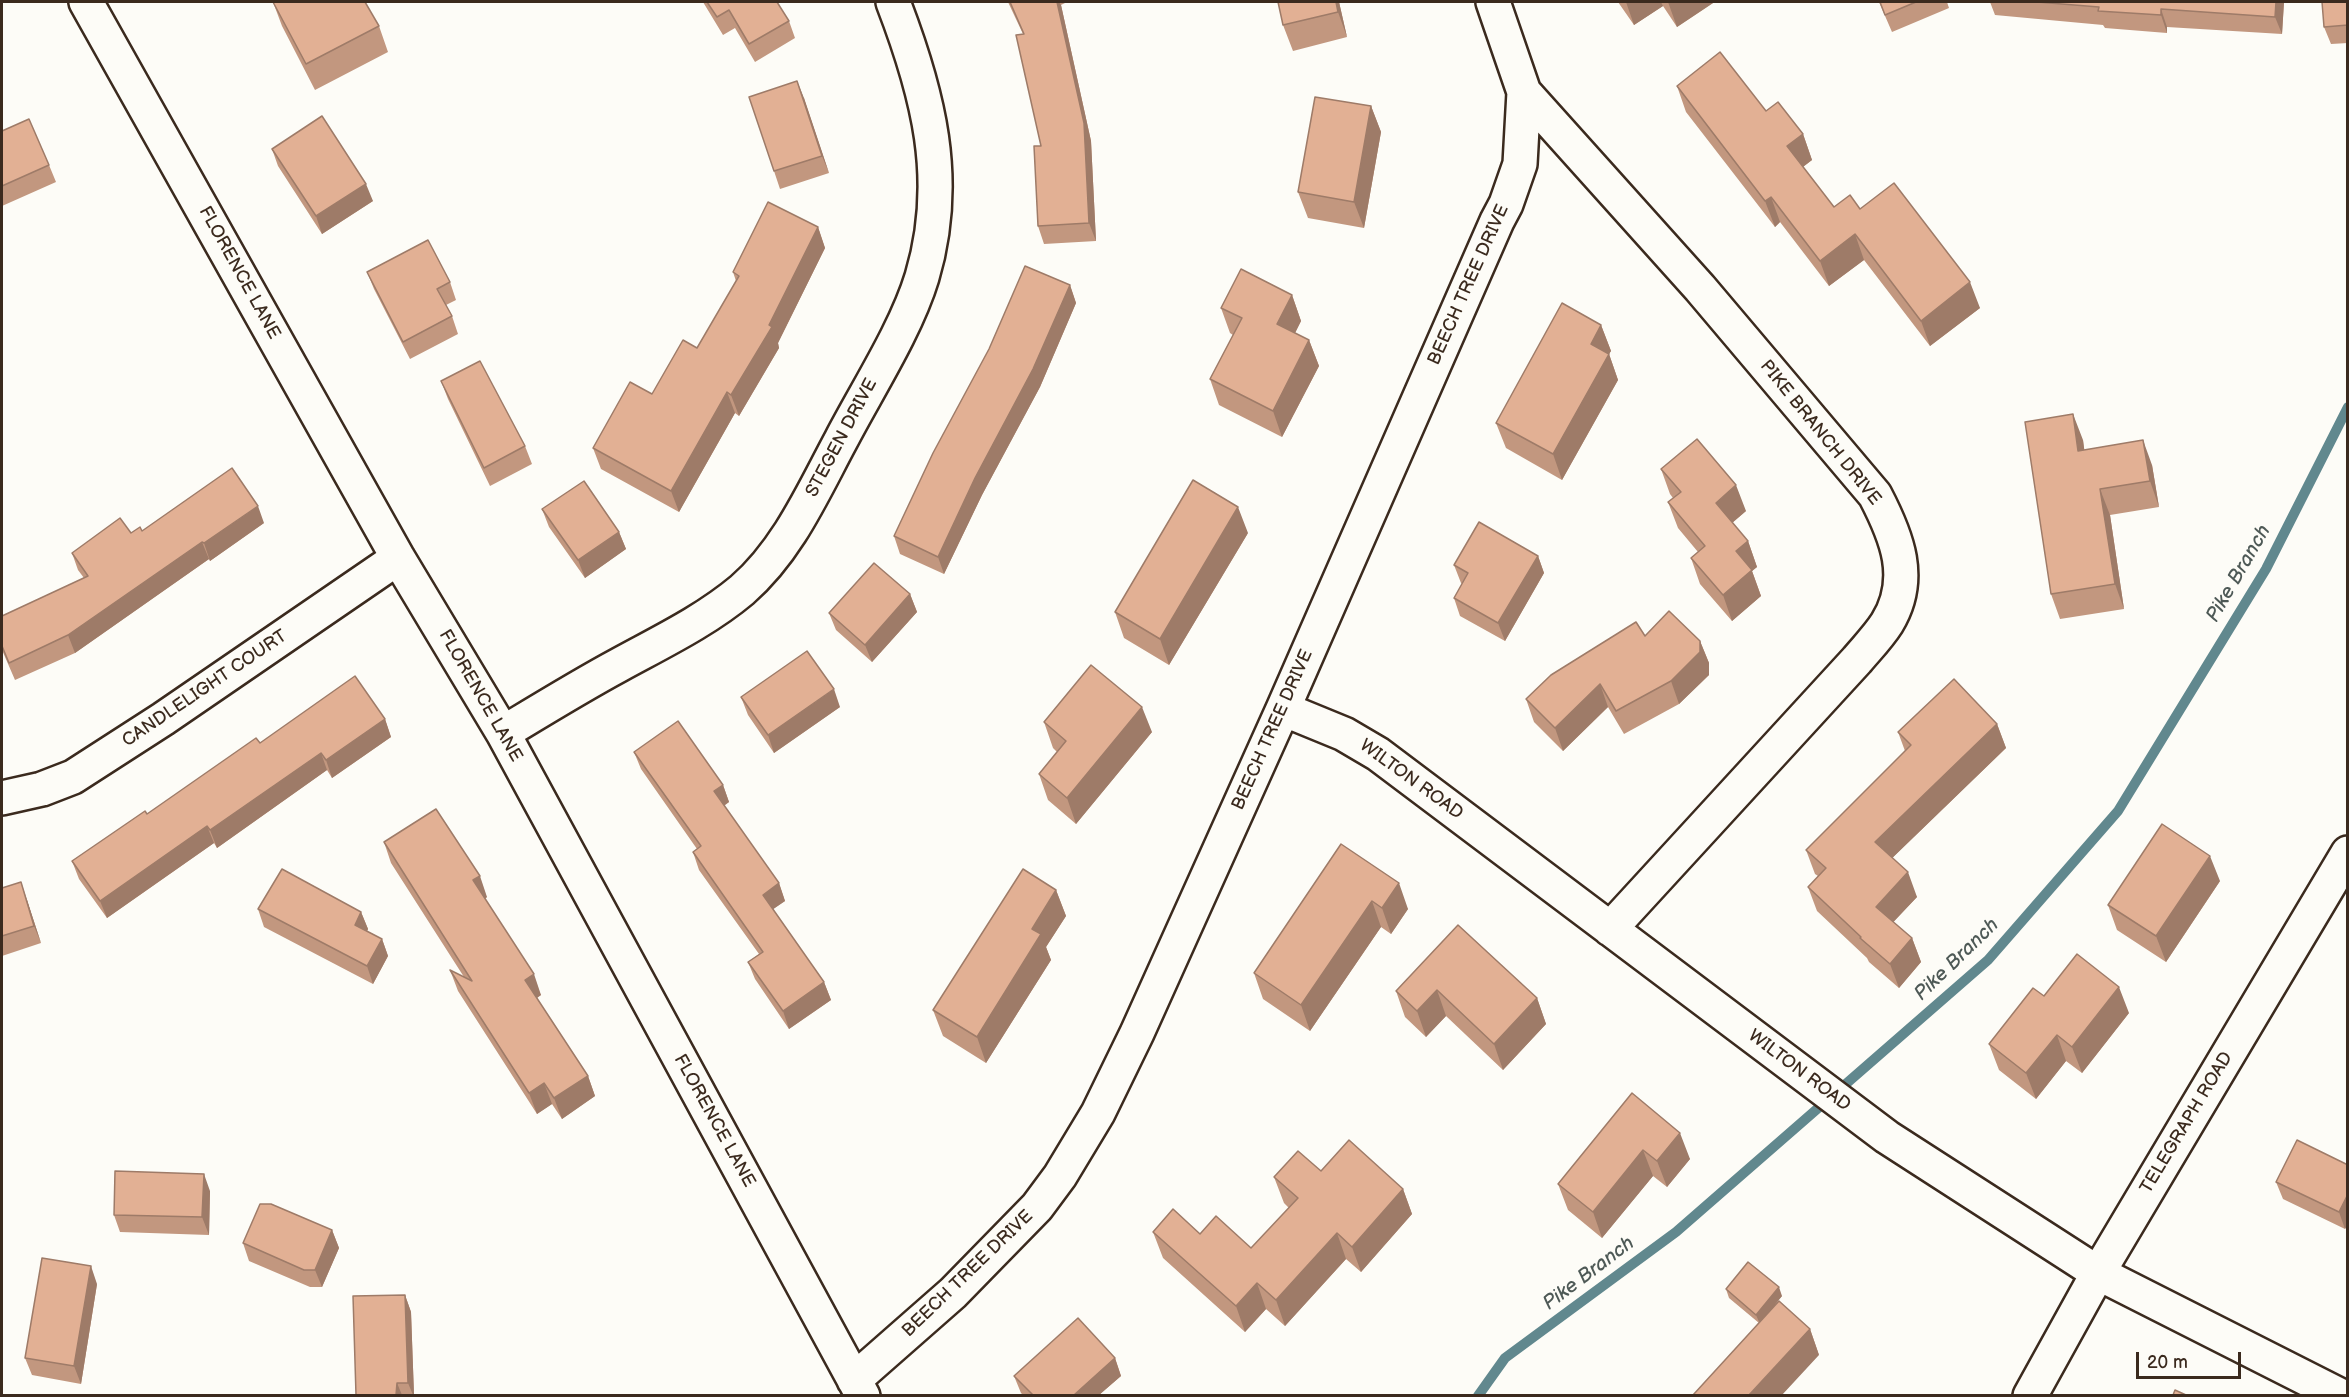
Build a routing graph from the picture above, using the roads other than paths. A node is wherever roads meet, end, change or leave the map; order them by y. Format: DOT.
graph roads {
  1 [pos="86,2"];
  2 [pos="893,2"];
  3 [pos="1493,2"];
  4 [pos="1524,92"];
  5 [pos="398,558"];
  6 [pos="1283,710"];
  7 [pos="503,733"];
  8 [pos="2,798"];
  9 [pos="2348,853"];
  10 [pos="1610,929"];
  11 [pos="2098,1272"];
  12 [pos="859,1388"];
  13 [pos="2030,1395"];
  14 [pos="2341,1395"];
  1 -- 5 [label="street, FLORENCE LANE"];
  2 -- 7 [label="street, STEGEN DRIVE"];
  3 -- 4 [label="street, BEECH TREE DRIVE"];
  4 -- 6 [label="street, BEECH TREE DRIVE"];
  4 -- 10 [label="street, PIKE BRANCH DRIVE"];
  5 -- 7 [label="street, FLORENCE LANE"];
  5 -- 8 [label="street, CANDLELIGHT COURT"];
  6 -- 10 [label="street, WILTON ROAD"];
  6 -- 12 [label="street, BEECH TREE DRIVE"];
  7 -- 12 [label="street, FLORENCE LANE"];
  9 -- 11 [label="street, TELEGRAPH ROAD"];
  10 -- 11 [label="street, WILTON ROAD"];
  11 -- 13 [label="street, TELEGRAPH ROAD"];
  11 -- 14 [label="street, WILTON ROAD"];
}
